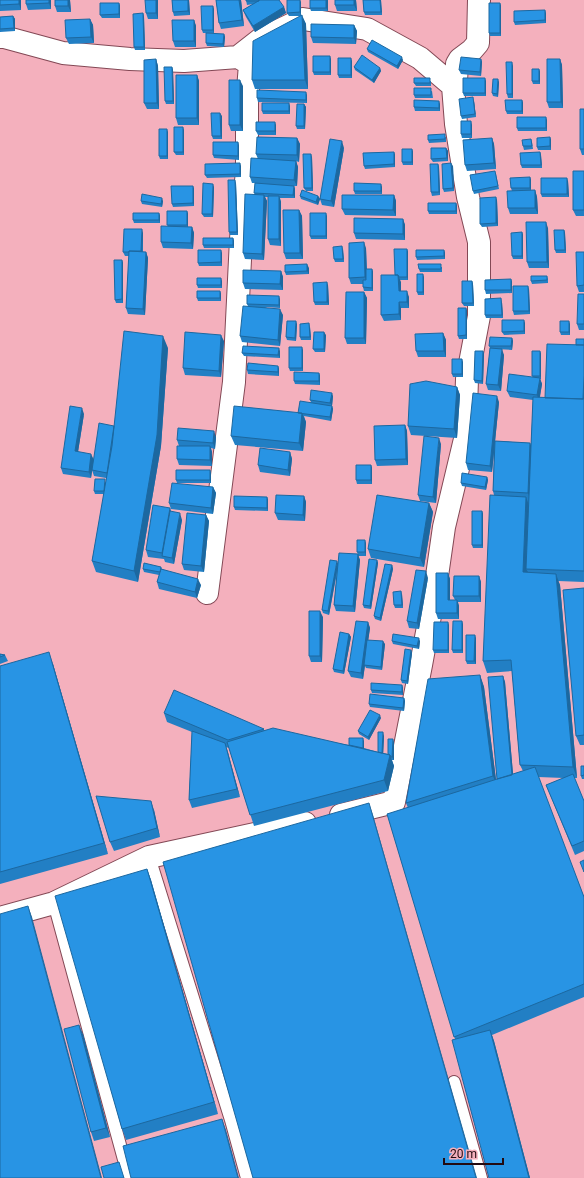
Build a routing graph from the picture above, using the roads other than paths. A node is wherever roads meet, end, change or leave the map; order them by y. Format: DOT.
graph roads {
  1 [pos="479,0"];
  2 [pos="0,37"];
  3 [pos="238,57"];
  4 [pos="454,86"];
  5 [pos="207,592"];
  6 [pos="149,857"];
  7 [pos="54,903"];
  8 [pos="0,918"];
  9 [pos="454,1082"];
  10 [pos="136,1148"];
  11 [pos="122,1152"];
  12 [pos="129,1178"];
  13 [pos="247,1178"];
  14 [pos="481,1178"];
  1 -- 4 [label="street"];
  2 -- 3 [label="street"];
  3 -- 4 [label="street"];
  3 -- 5 [label="street"];
  4 -- 6 [label="street"];
  6 -- 7 [label="street"];
  6 -- 13 [label="lane"];
  7 -- 8 [label="street"];
  7 -- 11 [label="lane"];
  9 -- 14 [label="lane"];
  10 -- 11 [label="lane"];
  11 -- 12 [label="lane"];
}
